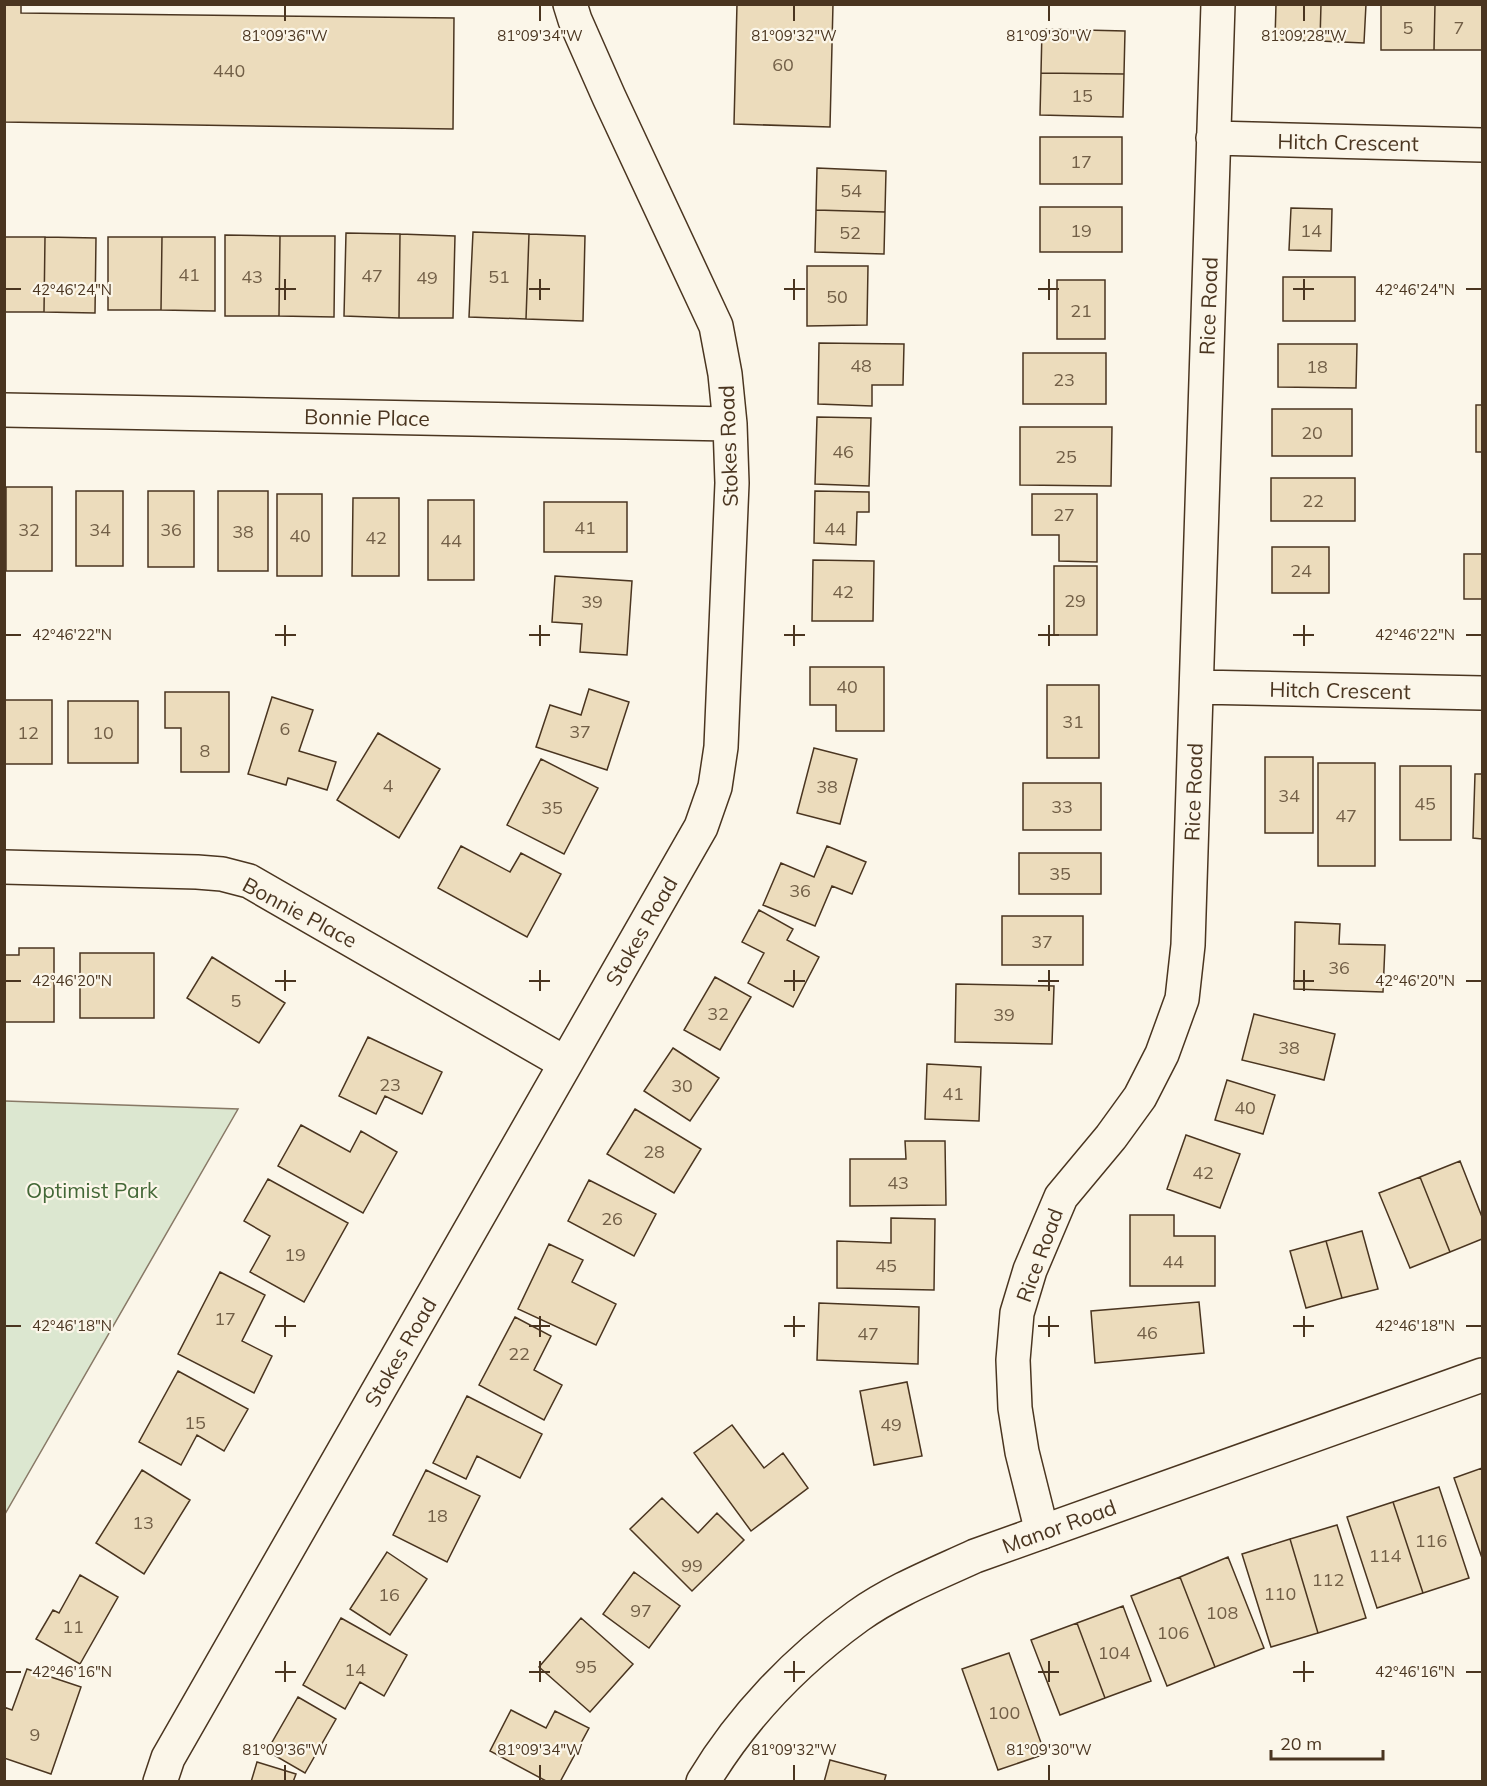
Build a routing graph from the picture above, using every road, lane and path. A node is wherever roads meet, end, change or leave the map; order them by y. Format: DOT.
graph roads {
  1 [pos="570,4"];
  2 [pos="1218,4"];
  3 [pos="1213,138"];
  4 [pos="1482,145"];
  5 [pos="4,410"];
  6 [pos="730,424"];
  7 [pos="1197,687"];
  8 [pos="1482,693"];
  9 [pos="4,867"];
  10 [pos="565,1063"];
  11 [pos="1482,1375"];
  12 [pos="1042,1532"];
  13 [pos="160,1782"];
  14 [pos="703,1782"];
  1 -- 6 [label="street, Stokes Road"];
  2 -- 3 [label="street, Rice Road"];
  3 -- 4 [label="street, Hitch Crescent"];
  3 -- 7 [label="street, Rice Road"];
  5 -- 6 [label="street, Bonnie Place"];
  6 -- 10 [label="street, Stokes Road"];
  7 -- 8 [label="street, Hitch Crescent"];
  7 -- 12 [label="street, Rice Road"];
  9 -- 10 [label="street, Bonnie Place"];
  10 -- 13 [label="street, Stokes Road"];
  11 -- 12 [label="street, Manor Road"];
  12 -- 14 [label="street, Manor Road"];
}
